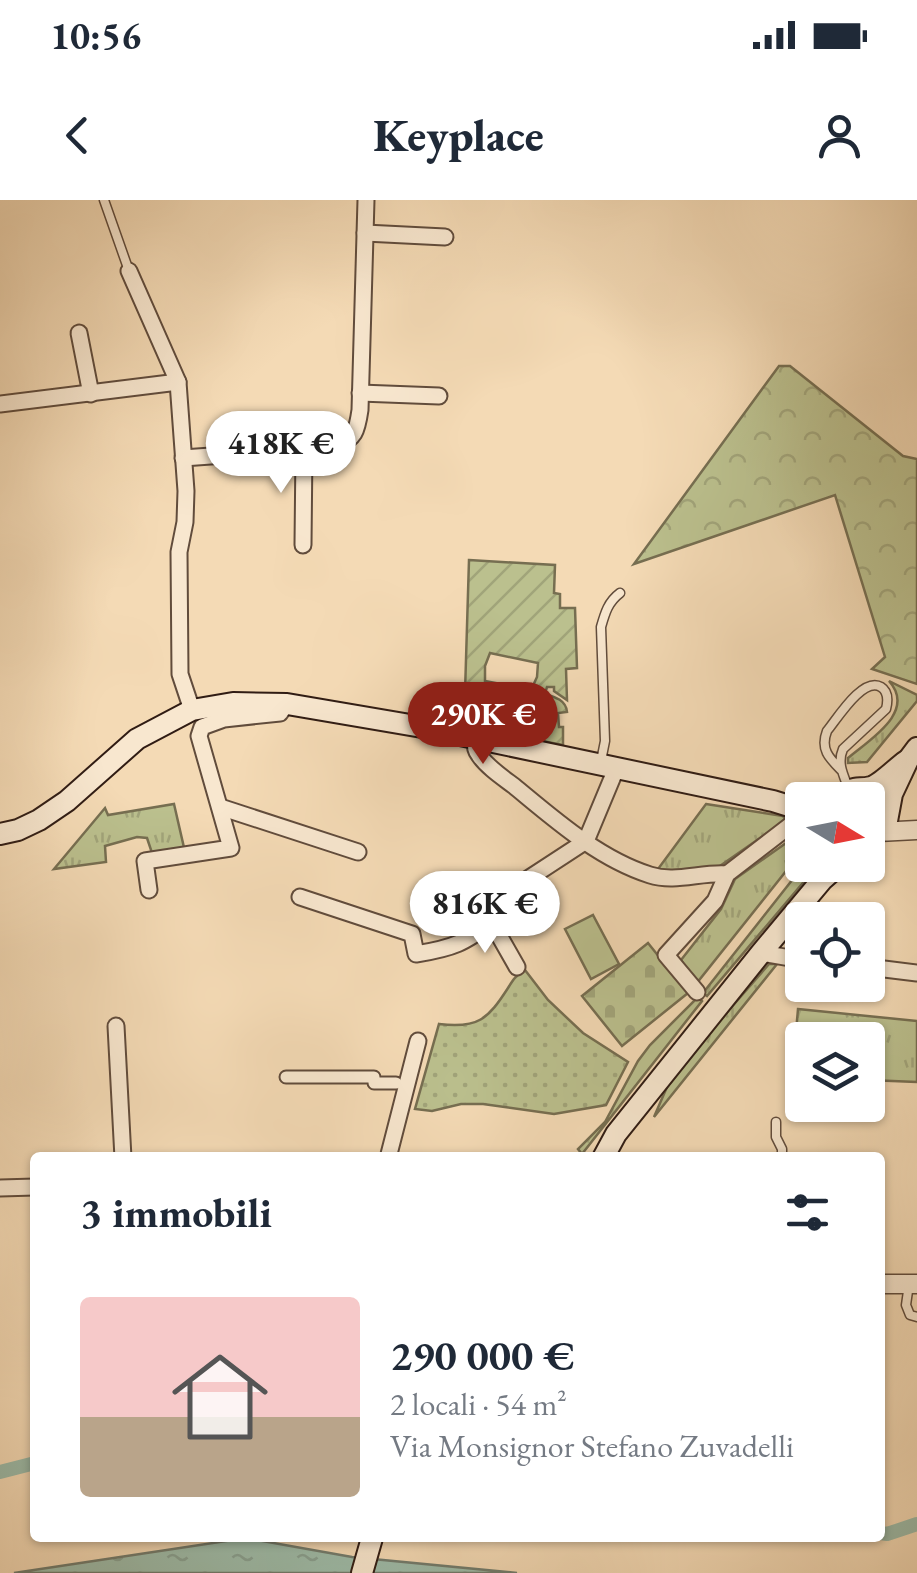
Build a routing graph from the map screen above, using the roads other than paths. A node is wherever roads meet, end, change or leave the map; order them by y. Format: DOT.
graph roads {
  1 [pos="104,200"];
  2 [pos="366,200"];
  3 [pos="366,233"];
  4 [pos="445,237"];
  5 [pos="129,271"];
  6 [pos="79,333"];
  7 [pos="178,382"];
  8 [pos="360,393"];
  9 [pos="91,394"];
  10 [pos="439,396"];
  11 [pos="0,404"];
  12 [pos="304,449"];
  13 [pos="184,458"];
  14 [pos="302,545"];
  15 [pos="620,593"];
  16 [pos="287,704"];
  17 [pos="192,710"];
  18 [pos="476,740"];
  19 [pos="914,754"];
  20 [pos="608,767"];
  21 [pos="841,770"];
  22 [pos="844,782"];
  23 [pos="869,782"];
  24 [pos="885,800"];
  25 [pos="773,802"];
  26 [pos="785,802"];
  27 [pos="785,806"];
  28 [pos="220,807"];
  29 [pos="888,807"];
  30 [pos="885,823"];
  31 [pos="785,826"];
  32 [pos="917,827"];
  33 [pos="885,833"];
  34 [pos="0,834"];
  35 [pos="586,841"];
  36 [pos="358,852"];
  37 [pos="727,874"];
  38 [pos="819,882"];
  39 [pos="149,890"];
  40 [pos="300,898"];
  41 [pos="492,922"];
  42 [pos="761,953"];
  43 [pos="785,957"];
  44 [pos="518,967"];
  45 [pos="885,970"];
  46 [pos="917,973"];
  47 [pos="697,992"];
  48 [pos="116,1026"];
  49 [pos="418,1040"];
  50 [pos="286,1077"];
  51 [pos="396,1083"];
  52 [pos="776,1122"];
  53 [pos="616,1134"];
  54 [pos="123,1152"];
  55 [pos="390,1152"];
  56 [pos="592,1152"];
  57 [pos="606,1152"];
  58 [pos="782,1152"];
  59 [pos="30,1187"];
  60 [pos="0,1188"];
  61 [pos="885,1284"];
  62 [pos="914,1284"];
  63 [pos="917,1317"];
  64 [pos="371,1542"];
  65 [pos="362,1573"];
  1 -- 5 [label="lane"];
  2 -- 3 [label="street"];
  3 -- 4 [label="street"];
  3 -- 8 [label="street"];
  5 -- 7 [label="street"];
  6 -- 9 [label="street"];
  7 -- 9 [label="street"];
  7 -- 13 [label="street"];
  8 -- 10 [label="street"];
  8 -- 12 [label="street"];
  9 -- 11 [label="street"];
  12 -- 13 [label="street"];
  12 -- 14 [label="street"];
  13 -- 17 [label="street"];
  15 -- 20 [label="lane"];
  16 -- 17 [label="main road"];
  16 -- 18 [label="main road"];
  16 -- 28 [label="street"];
  17 -- 34 [label="main road"];
  18 -- 20 [label="main road"];
  18 -- 35 [label="street"];
  19 -- 23 [label="main road"];
  19 -- 29 [label="main road"];
  20 -- 25 [label="main road"];
  20 -- 35 [label="street"];
  21 -- 21 [label="lane"];
  21 -- 22 [label="lane"];
  24 -- 29 [label="main road"];
  25 -- 26 [label="main road"];
  25 -- 27 [label="main road"];
  28 -- 36 [label="street"];
  28 -- 39 [label="street"];
  29 -- 30 [label="main road"];
  29 -- 32 [label="street"];
  31 -- 37 [label="street"];
  32 -- 33 [label="street"];
  35 -- 37 [label="street"];
  35 -- 41 [label="street"];
  37 -- 47 [label="street"];
  38 -- 42 [label="main road"];
  40 -- 41 [label="street"];
  41 -- 44 [label="street"];
  42 -- 43 [label="street"];
  42 -- 53 [label="main road"];
  45 -- 46 [label="street"];
  48 -- 54 [label="street"];
  49 -- 55 [label="street"];
  50 -- 51 [label="street"];
  52 -- 58 [label="lane"];
  53 -- 56 [label="main road"];
  53 -- 57 [label="main road"];
  59 -- 60 [label="street"];
  61 -- 62 [label="street"];
  62 -- 63 [label="lane"];
  64 -- 65 [label="main road"];
}
